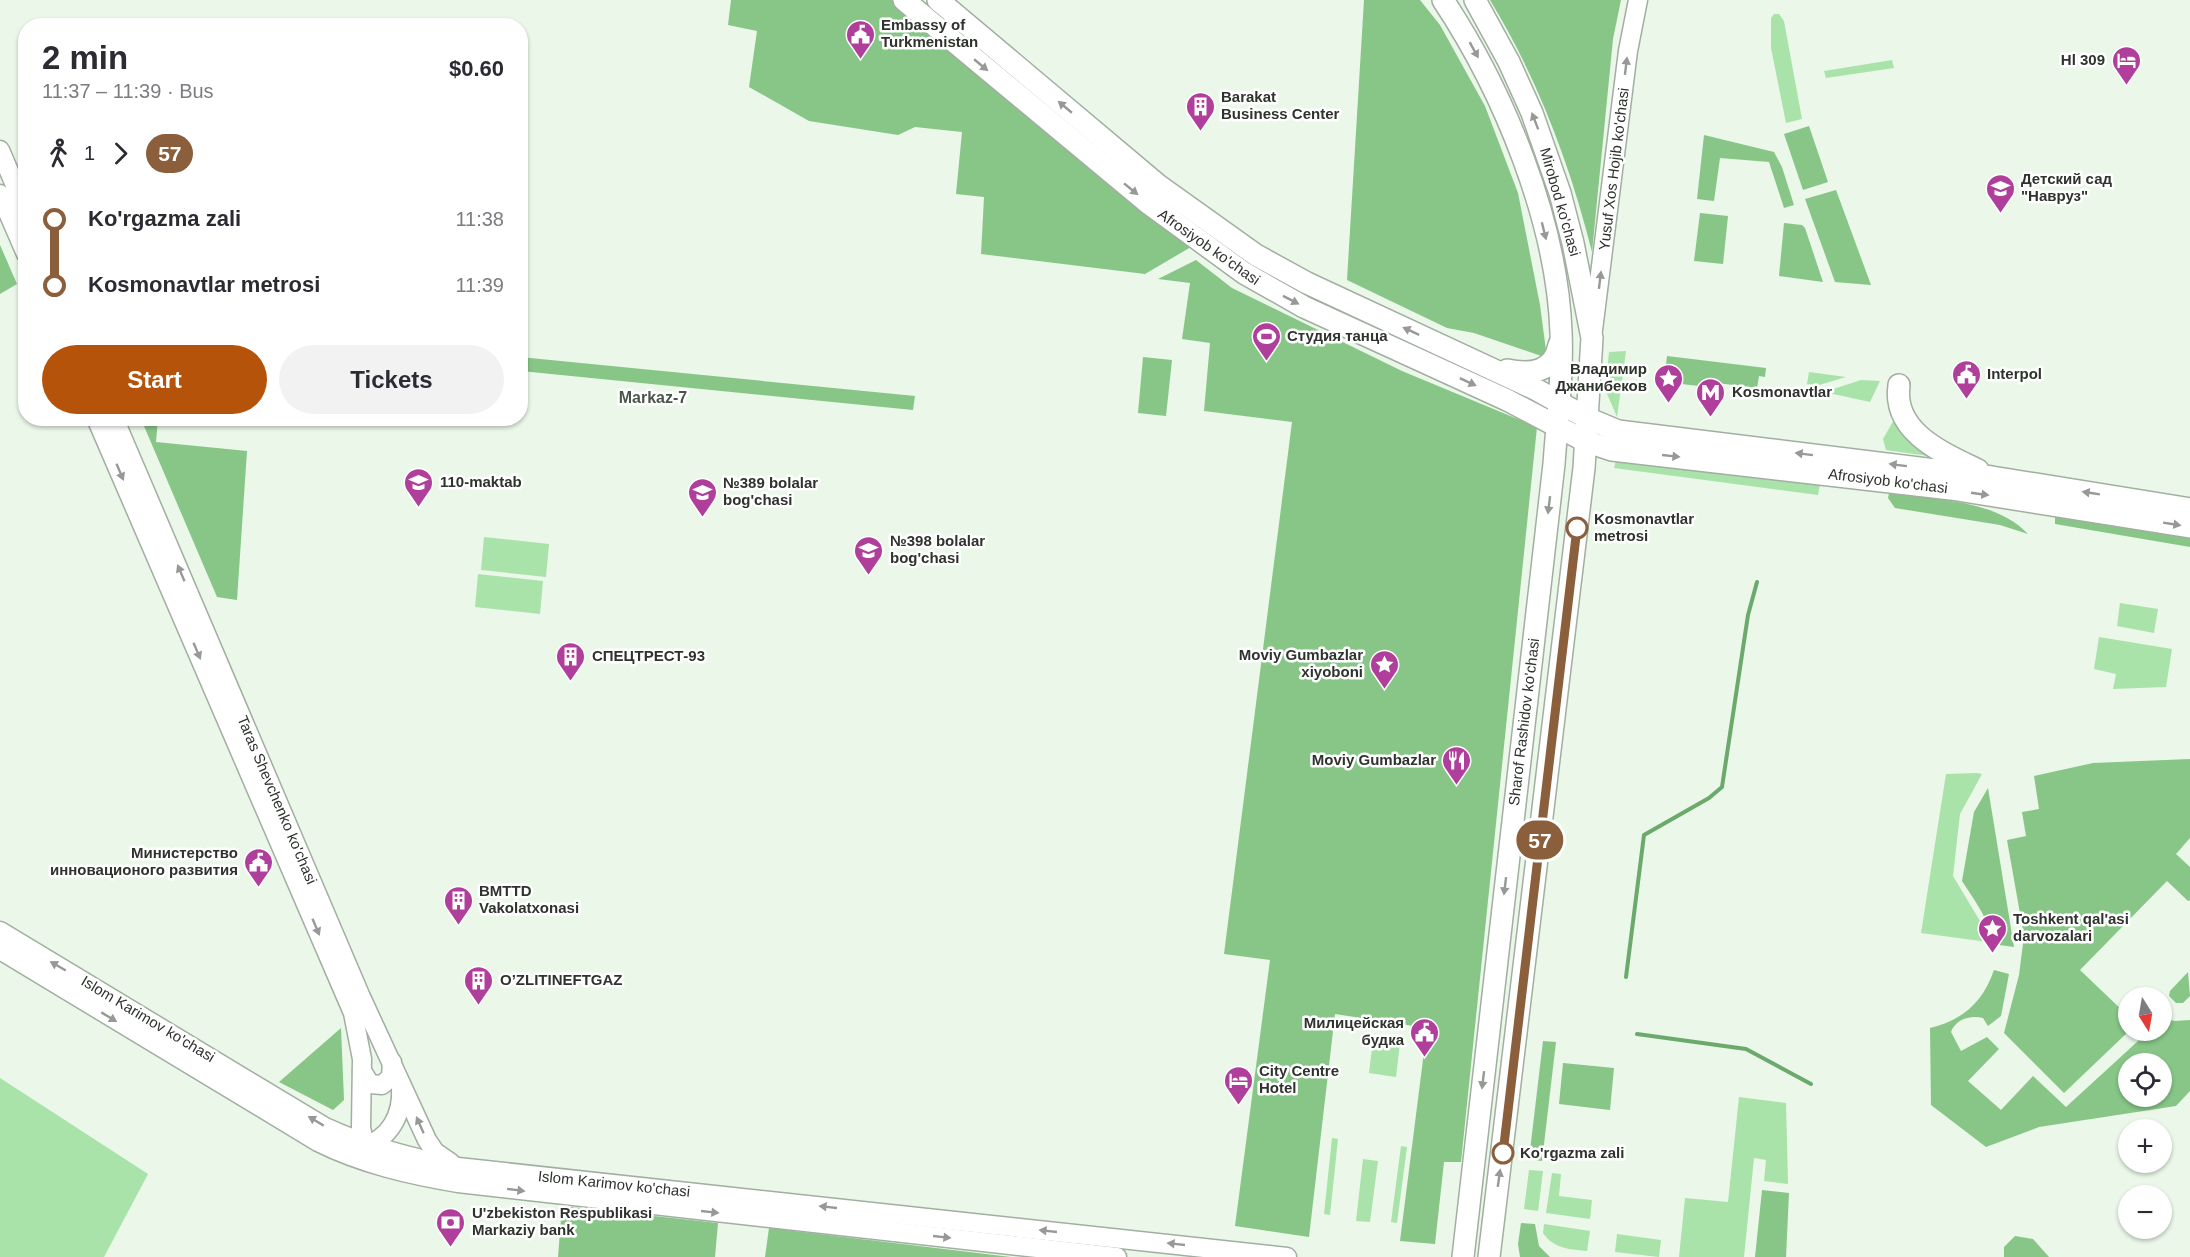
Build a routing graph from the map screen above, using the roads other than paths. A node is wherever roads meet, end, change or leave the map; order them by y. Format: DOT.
graph roads {
  1 [pos="904,0"];
  2 [pos="938,0"];
  3 [pos="1443,0"];
  4 [pos="1475,0"];
  5 [pos="1638,0"];
  6 [pos="0,150"];
  7 [pos="18,192"];
  8 [pos="0,194"];
  9 [pos="18,236"];
  10 [pos="1561,335"];
  11 [pos="1592,338"];
  12 [pos="1484,364"];
  13 [pos="1899,385"];
  14 [pos="1558,401"];
  15 [pos="1587,418"];
  16 [pos="99,426"];
  17 [pos="117,426"];
  18 [pos="1556,426"];
  19 [pos="1586,441"];
  20 [pos="1615,441"];
  21 [pos="1554,464"];
  22 [pos="1584,468"];
  23 [pos="1861,469"];
  24 [pos="1992,477"];
  25 [pos="2190,509"];
  26 [pos="2190,527"];
  27 [pos="0,931"];
  28 [pos="0,950"];
  29 [pos="395,1070"];
  30 [pos="362,1071"];
  31 [pos="361,1115"];
  32 [pos="335,1141"];
  33 [pos="369,1145"];
  34 [pos="458,1167"];
  35 [pos="389,1169"];
  36 [pos="743,1206"];
  37 [pos="1494,1214"];
  38 [pos="1117,1257"];
  39 [pos="1287,1257"];
  40 [pos="1463,1257"];
  41 [pos="1489,1257"];
  42 [pos="1503,1257"];
  1 -- 18 [label="main road, Afrosiyob ko'chasi, one-way"];
  12 -- 2 [label="main road, Afrosiyob ko'chasi, one-way"];
  3 -- 10 [label="main road, Mirobod ko'chasi, one-way"];
  11 -- 4 [label="main road, Mirobod ko'chasi, one-way"];
  11 -- 5 [label="main road, Yusuf Xos Hojib ko'chasi, one-way"];
  6 -- 7 [label="main road"];
  8 -- 9 [label="main road"];
  10 -- 12 [label="main road"];
  10 -- 14 [label="main road, Mirobod ko'chasi"];
  11 -- 15 [label="main road, Mirobod ko'chasi"];
  12 -- 14 [label="main road, Afrosiyob ko'chasi"];
  13 -- 24 [label="main road"];
  14 -- 15 [label="main road, Afrosiyob ko'chasi"];
  14 -- 18 [label="main road, Sharof Rashidov ko'chasi"];
  15 -- 18 [label="main road"];
  15 -- 19 [label="main road, Sharof Rashidov ko'chasi"];
  15 -- 20 [label="main road, Afrosiyob ko'chasi"];
  16 -- 30 [label="main road, Taras Shevchenko ko'chasi, one-way"];
  29 -- 17 [label="main road, Taras Shevchenko ko'chasi, one-way"];
  18 -- 19 [label="main road, Afrosiyob ko'chasi"];
  18 -- 21 [label="main road, Sharof Rashidov ko'chasi"];
  19 -- 20 [label="main road, Afrosiyob ko'chasi"];
  19 -- 21 [label="main road, Afrosiyob ko'chasi"];
  19 -- 22 [label="main road, Sharof Rashidov ko'chasi"];
  20 -- 22 [label="main road"];
  20 -- 23 [label="main road, Afrosiyob ko'chasi"];
  21 -- 40 [label="main road, Sharof Rashidov ko'chasi, one-way"];
  37 -- 22 [label="main road, Sharof Rashidov ko'chasi, one-way"];
  24 -- 23 [label="main road, Afrosiyob ko'chasi, one-way"];
  23 -- 26 [label="main road, Afrosiyob ko'chasi, one-way"];
  25 -- 24 [label="main road, Afrosiyob ko'chasi, one-way"];
  32 -- 27 [label="main road, Islom Karimov ko'chasi, one-way"];
  28 -- 32 [label="main road, Islom Karimov ko'chasi, one-way"];
  29 -- 30 [label="main road"];
  29 -- 33 [label="main road"];
  34 -- 29 [label="main road, Taras Shevchenko ko'chasi, one-way"];
  30 -- 31 [label="main road, Taras Shevchenko ko'chasi"];
  31 -- 32 [label="main road"];
  31 -- 33 [label="main road, Taras Shevchenko ko'chasi"];
  32 -- 33 [label="main road"];
  32 -- 35 [label="main road, Islom Karimov ko'chasi"];
  33 -- 34 [label="main road, Islom Karimov ko'chasi"];
  33 -- 35 [label="main road, Taras Shevchenko ko'chasi"];
  34 -- 36 [label="main road, Islom Karimov ko'chasi"];
  35 -- 36 [label="main road, Islom Karimov ko'chasi, one-way"];
  36 -- 38 [label="main road, Islom Karimov ko'chasi, one-way"];
  39 -- 36 [label="main road, Islom Karimov ko'chasi, one-way"];
  37 -- 41 [label="main road, Sharof Rashidov ko'chasi"];
  37 -- 42 [label="main road"];
}
